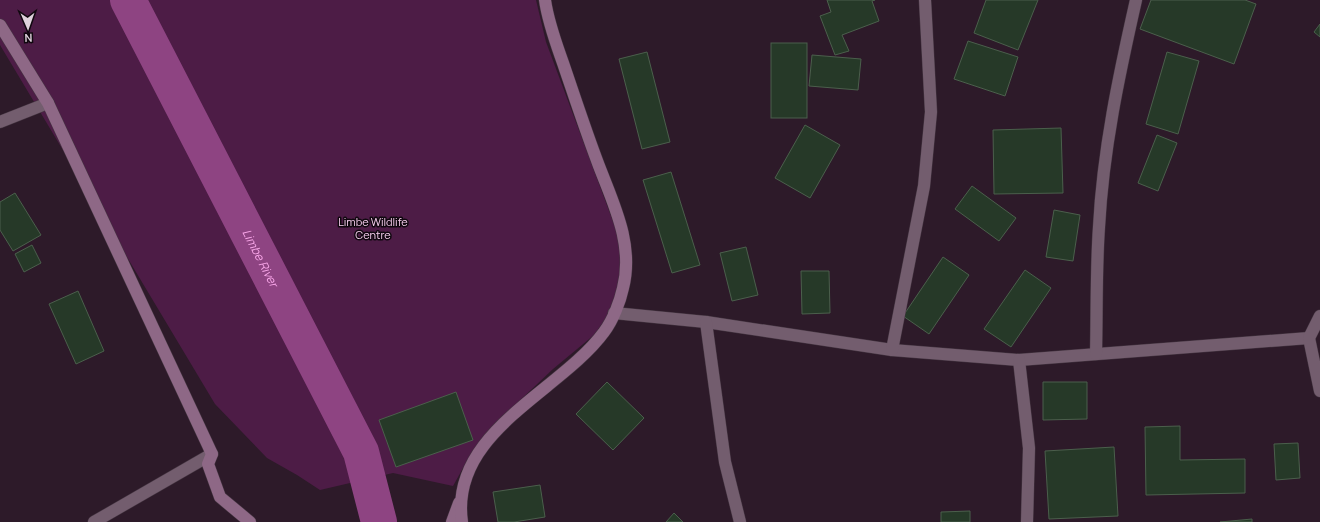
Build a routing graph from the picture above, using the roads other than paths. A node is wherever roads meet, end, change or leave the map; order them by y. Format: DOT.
graph roads {
  1 [pos="545,0"];
  2 [pos="925,0"];
  3 [pos="1136,0"];
  4 [pos="0,25"];
  5 [pos="48,103"];
  6 [pos="0,122"];
  7 [pos="614,313"];
  8 [pos="1320,316"];
  9 [pos="706,322"];
  10 [pos="1309,338"];
  11 [pos="892,350"];
  12 [pos="1096,354"];
  13 [pos="1019,360"];
  14 [pos="1320,391"];
  15 [pos="212,454"];
  16 [pos="463,495"];
  17 [pos="94,522"];
  18 [pos="250,522"];
  19 [pos="452,522"];
  20 [pos="462,522"];
  21 [pos="740,522"];
  22 [pos="1027,522"];
  1 -- 7 [label="street"];
  2 -- 11 [label="street"];
  3 -- 12 [label="street"];
  4 -- 5 [label="street"];
  5 -- 6 [label="street"];
  5 -- 15 [label="street"];
  7 -- 9 [label="street"];
  7 -- 16 [label="street"];
  8 -- 10 [label="street"];
  9 -- 11 [label="street"];
  9 -- 21 [label="street"];
  10 -- 12 [label="street"];
  10 -- 14 [label="street"];
  11 -- 13 [label="street"];
  12 -- 13 [label="street"];
  13 -- 22 [label="street"];
  15 -- 17 [label="street"];
  15 -- 18 [label="street"];
  16 -- 19 [label="street"];
  16 -- 20 [label="street"];
}
